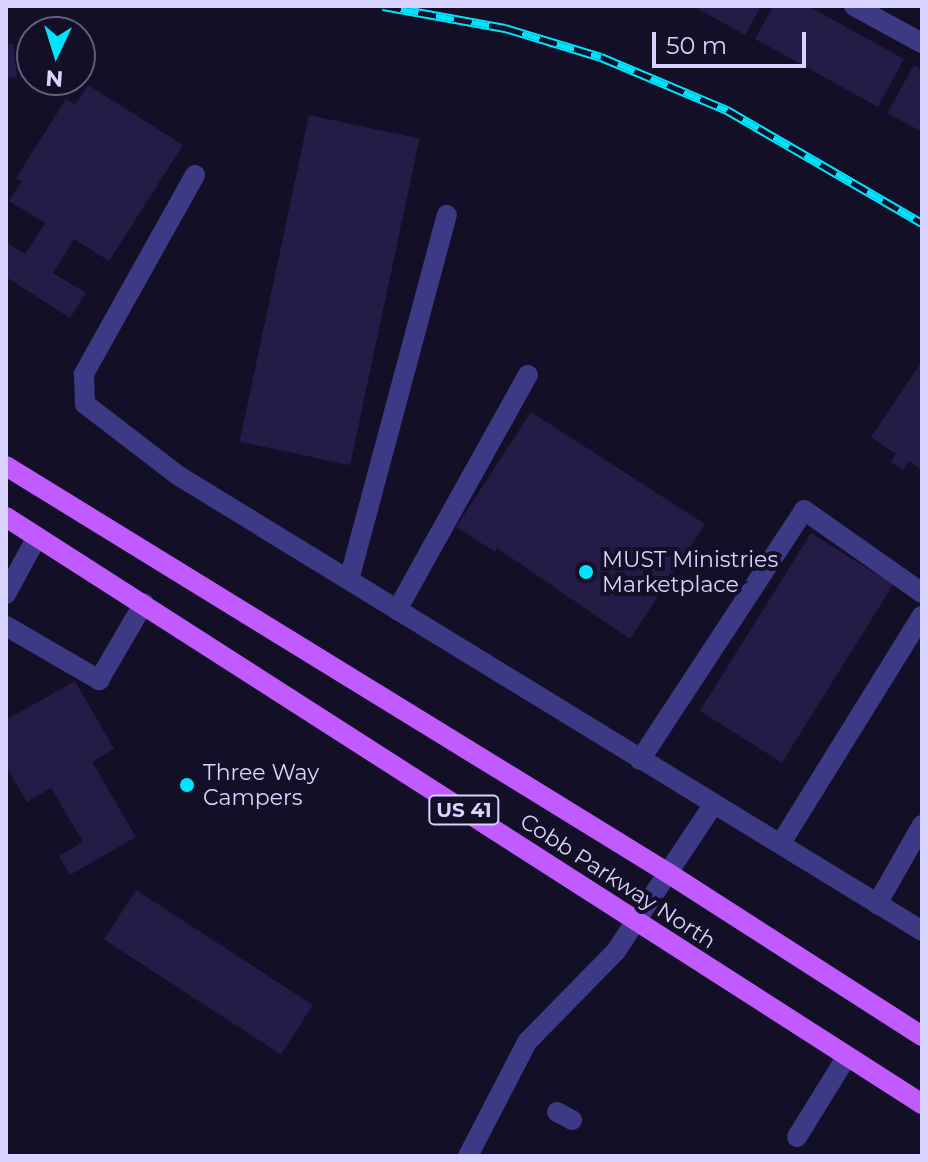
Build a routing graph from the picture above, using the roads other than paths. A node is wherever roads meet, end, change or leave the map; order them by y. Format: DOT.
graph roads {
  1 [pos="854,6"];
  2 [pos="921,40"];
  3 [pos="195,175"];
  4 [pos="447,215"];
  5 [pos="528,375"];
  6 [pos="6,466"];
  7 [pos="6,517"];
  8 [pos="37,537"];
  9 [pos="349,580"];
  10 [pos="922,593"];
  11 [pos="6,594"];
  12 [pos="144,603"];
  13 [pos="397,610"];
  14 [pos="922,616"];
  15 [pos="6,626"];
  16 [pos="640,760"];
  17 [pos="713,805"];
  18 [pos="922,825"];
  19 [pos="781,843"];
  20 [pos="668,873"];
  21 [pos="877,904"];
  22 [pos="635,922"];
  23 [pos="922,931"];
  24 [pos="922,1036"];
  25 [pos="847,1056"];
  26 [pos="922,1104"];
  27 [pos="797,1137"];
  28 [pos="471,1155"];
  1 -- 2 [label="street"];
  3 -- 9 [label="street"];
  4 -- 9 [label="street"];
  5 -- 13 [label="street"];
  6 -- 20 [label="main road, Cobb Parkway North / US 41"];
  7 -- 8 [label="main road, Cobb Parkway North / US 41"];
  8 -- 11 [label="street"];
  8 -- 12 [label="main road, Cobb Parkway North / US 41"];
  9 -- 13 [label="street"];
  10 -- 16 [label="street"];
  12 -- 15 [label="street"];
  12 -- 22 [label="main road, Cobb Parkway North / US 41"];
  13 -- 16 [label="street"];
  14 -- 19 [label="street"];
  16 -- 17 [label="street"];
  17 -- 19 [label="street"];
  17 -- 20 [label="street"];
  18 -- 21 [label="street"];
  19 -- 21 [label="street"];
  20 -- 22 [label="street"];
  20 -- 24 [label="main road, Cobb Parkway North / US 41"];
  21 -- 23 [label="street"];
  22 -- 25 [label="main road, Cobb Parkway North / US 41"];
  22 -- 28 [label="street"];
  25 -- 26 [label="main road, Cobb Parkway North / US 41"];
  25 -- 27 [label="street"];
}
